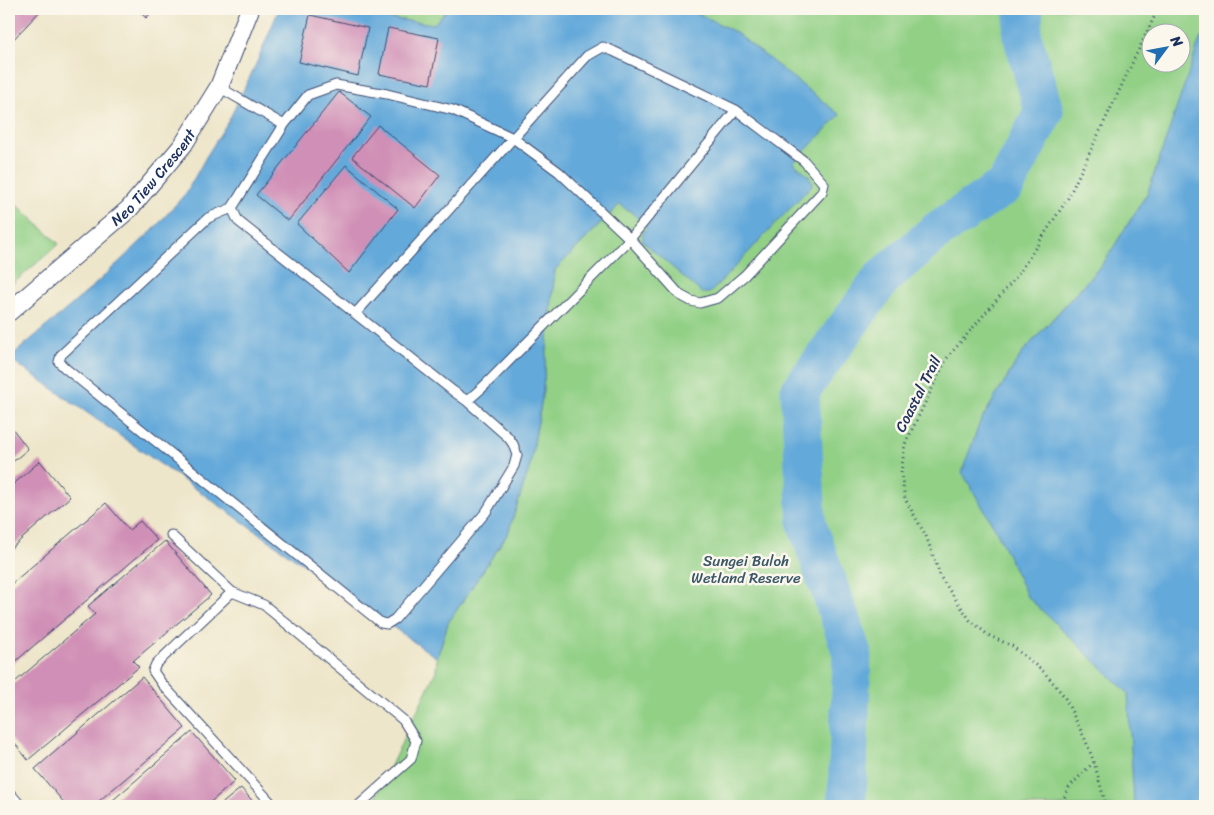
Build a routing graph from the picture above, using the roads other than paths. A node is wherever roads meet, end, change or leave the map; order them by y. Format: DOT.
graph roads {
  1 [pos="250,9"];
  2 [pos="219,87"];
  3 [pos="736,110"];
  4 [pos="284,125"];
  5 [pos="513,138"];
  6 [pos="232,208"];
  7 [pos="630,239"];
  8 [pos="9,312"];
  9 [pos="355,314"];
  10 [pos="467,401"];
  11 [pos="171,536"];
  12 [pos="232,592"];
  13 [pos="9,792"];
  14 [pos="21,806"];
  15 [pos="274,806"];
  16 [pos="358,806"];
  1 -- 2 [label="street, Neo Tiew Crescent"];
  2 -- 4 [label="lane"];
  2 -- 8 [label="street, Neo Tiew Crescent"];
  3 -- 5 [label="lane"];
  3 -- 7 [label="lane"];
  3 -- 7 [label="lane"];
  4 -- 5 [label="lane"];
  4 -- 6 [label="lane"];
  5 -- 7 [label="lane"];
  5 -- 9 [label="lane"];
  6 -- 9 [label="lane"];
  6 -- 10 [label="lane"];
  7 -- 10 [label="lane"];
  9 -- 10 [label="lane"];
  11 -- 12 [label="lane"];
  12 -- 15 [label="lane"];
  12 -- 16 [label="lane"];
  13 -- 14 [label="lane"];
}
